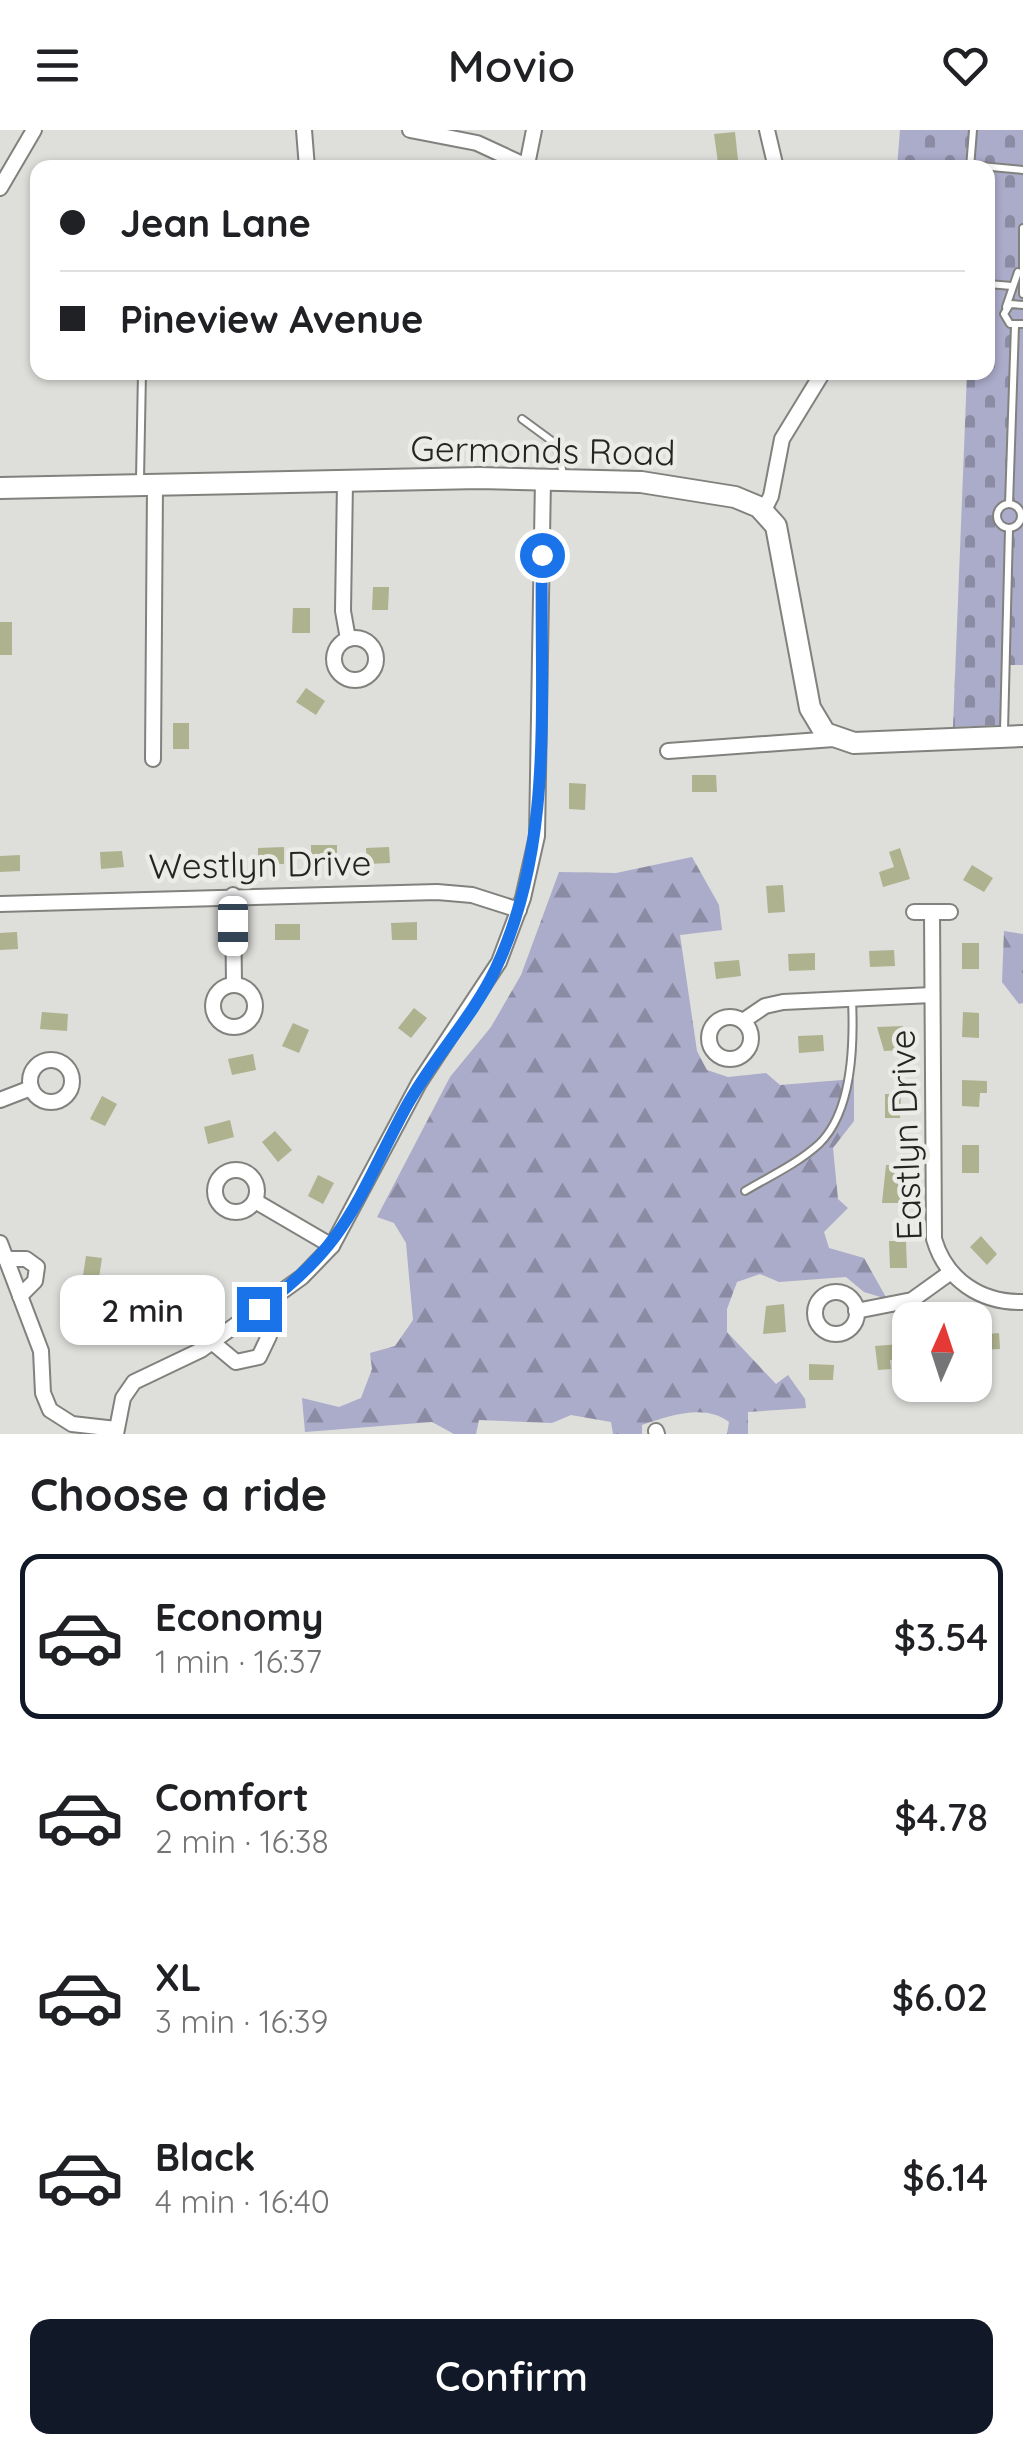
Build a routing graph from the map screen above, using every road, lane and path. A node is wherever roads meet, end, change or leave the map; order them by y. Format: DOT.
graph roads {
  1 [pos="34,130"];
  2 [pos="304,130"];
  3 [pos="410,130"];
  4 [pos="534,130"];
  5 [pos="766,130"];
  6 [pos="973,130"];
  7 [pos="307,160"];
  8 [pos="515,160"];
  9 [pos="530,160"];
  10 [pos="774,160"];
  11 [pos="970,160"];
  12 [pos="995,168"];
  13 [pos="1023,170"];
  14 [pos="0,188"];
  15 [pos="1023,228"];
  16 [pos="1020,266"];
  17 [pos="995,285"];
  18 [pos="1012,286"];
  19 [pos="1023,294"];
  20 [pos="1023,305"];
  21 [pos="1004,312"];
  22 [pos="1019,325"];
  23 [pos="142,380"];
  24 [pos="817,380"];
  25 [pos="522,419"];
  26 [pos="554,479"];
  27 [pos="345,482"];
  28 [pos="147,485"];
  29 [pos="0,488"];
  30 [pos="1010,504"];
  31 [pos="764,510"];
  32 [pos="1009,529"];
  33 [pos="348,639"];
  34 [pos="1013,737"];
  35 [pos="834,739"];
  36 [pos="668,751"];
  37 [pos="154,759"];
  38 [pos="233,896"];
  39 [pos="0,904"];
  40 [pos="519,910"];
  41 [pos="914,912"];
  42 [pos="932,912"];
  43 [pos="950,912"];
  44 [pos="234,986"];
  45 [pos="932,996"];
  46 [pos="852,999"];
  47 [pos="743,1021"];
  48 [pos="32,1088"];
  49 [pos="0,1100"];
  50 [pos="745,1191"];
  51 [pos="255,1201"];
  52 [pos="0,1243"];
  53 [pos="332,1246"];
  54 [pos="6,1259"];
  55 [pos="951,1272"];
  56 [pos="20,1296"];
  57 [pos="1023,1302"];
  58 [pos="259,1309"];
  59 [pos="856,1311"];
  60 [pos="212,1342"];
  61 [pos="116,1432"];
  1 -- 14 [label="street"];
  2 -- 7 [label="street"];
  3 -- 8 [label="street"];
  4 -- 9 [label="street"];
  5 -- 10 [label="street"];
  6 -- 11 [label="lane"];
  12 -- 13 [label="lane"];
  15 -- 16 [label="lane"];
  16 -- 18 [label="lane"];
  16 -- 19 [label="lane"];
  17 -- 18 [label="lane"];
  18 -- 21 [label="lane"];
  20 -- 21 [label="lane"];
  21 -- 22 [label="lane"];
  22 -- 30 [label="lane"];
  23 -- 28 [label="lane"];
  24 -- 31 [label="street"];
  25 -- 26 [label="lane"];
  26 -- 27 [label="street, Germonds Road"];
  26 -- 31 [label="street, Germonds Road"];
  26 -- 40 [label="street"];
  27 -- 28 [label="street, Germonds Road"];
  27 -- 33 [label="street"];
  28 -- 29 [label="street, Germonds Road"];
  28 -- 37 [label="street"];
  30 -- 32 [label="lane"];
  30 -- 32 [label="lane"];
  31 -- 35 [label="street"];
  32 -- 34 [label="lane"];
  34 -- 35 [label="street"];
  35 -- 36 [label="street"];
  38 -- 39 [label="street, Westlyn Drive"];
  38 -- 40 [label="street, Westlyn Drive"];
  38 -- 44 [label="street"];
  40 -- 53 [label="street"];
  41 -- 42 [label="street"];
  42 -- 43 [label="street"];
  42 -- 45 [label="street, Eastlyn Drive"];
  45 -- 46 [label="street"];
  45 -- 55 [label="street, Eastlyn Drive"];
  46 -- 47 [label="street"];
  46 -- 50 [label="lane"];
  48 -- 49 [label="street"];
  51 -- 53 [label="street"];
  52 -- 54 [label="street"];
  53 -- 58 [label="street"];
  54 -- 56 [label="street"];
  54 -- 56 [label="street"];
  55 -- 57 [label="street, Eastlyn Drive"];
  55 -- 59 [label="street"];
  56 -- 61 [label="street"];
  58 -- 60 [label="street"];
  58 -- 60 [label="street"];
  60 -- 61 [label="street"];
}
